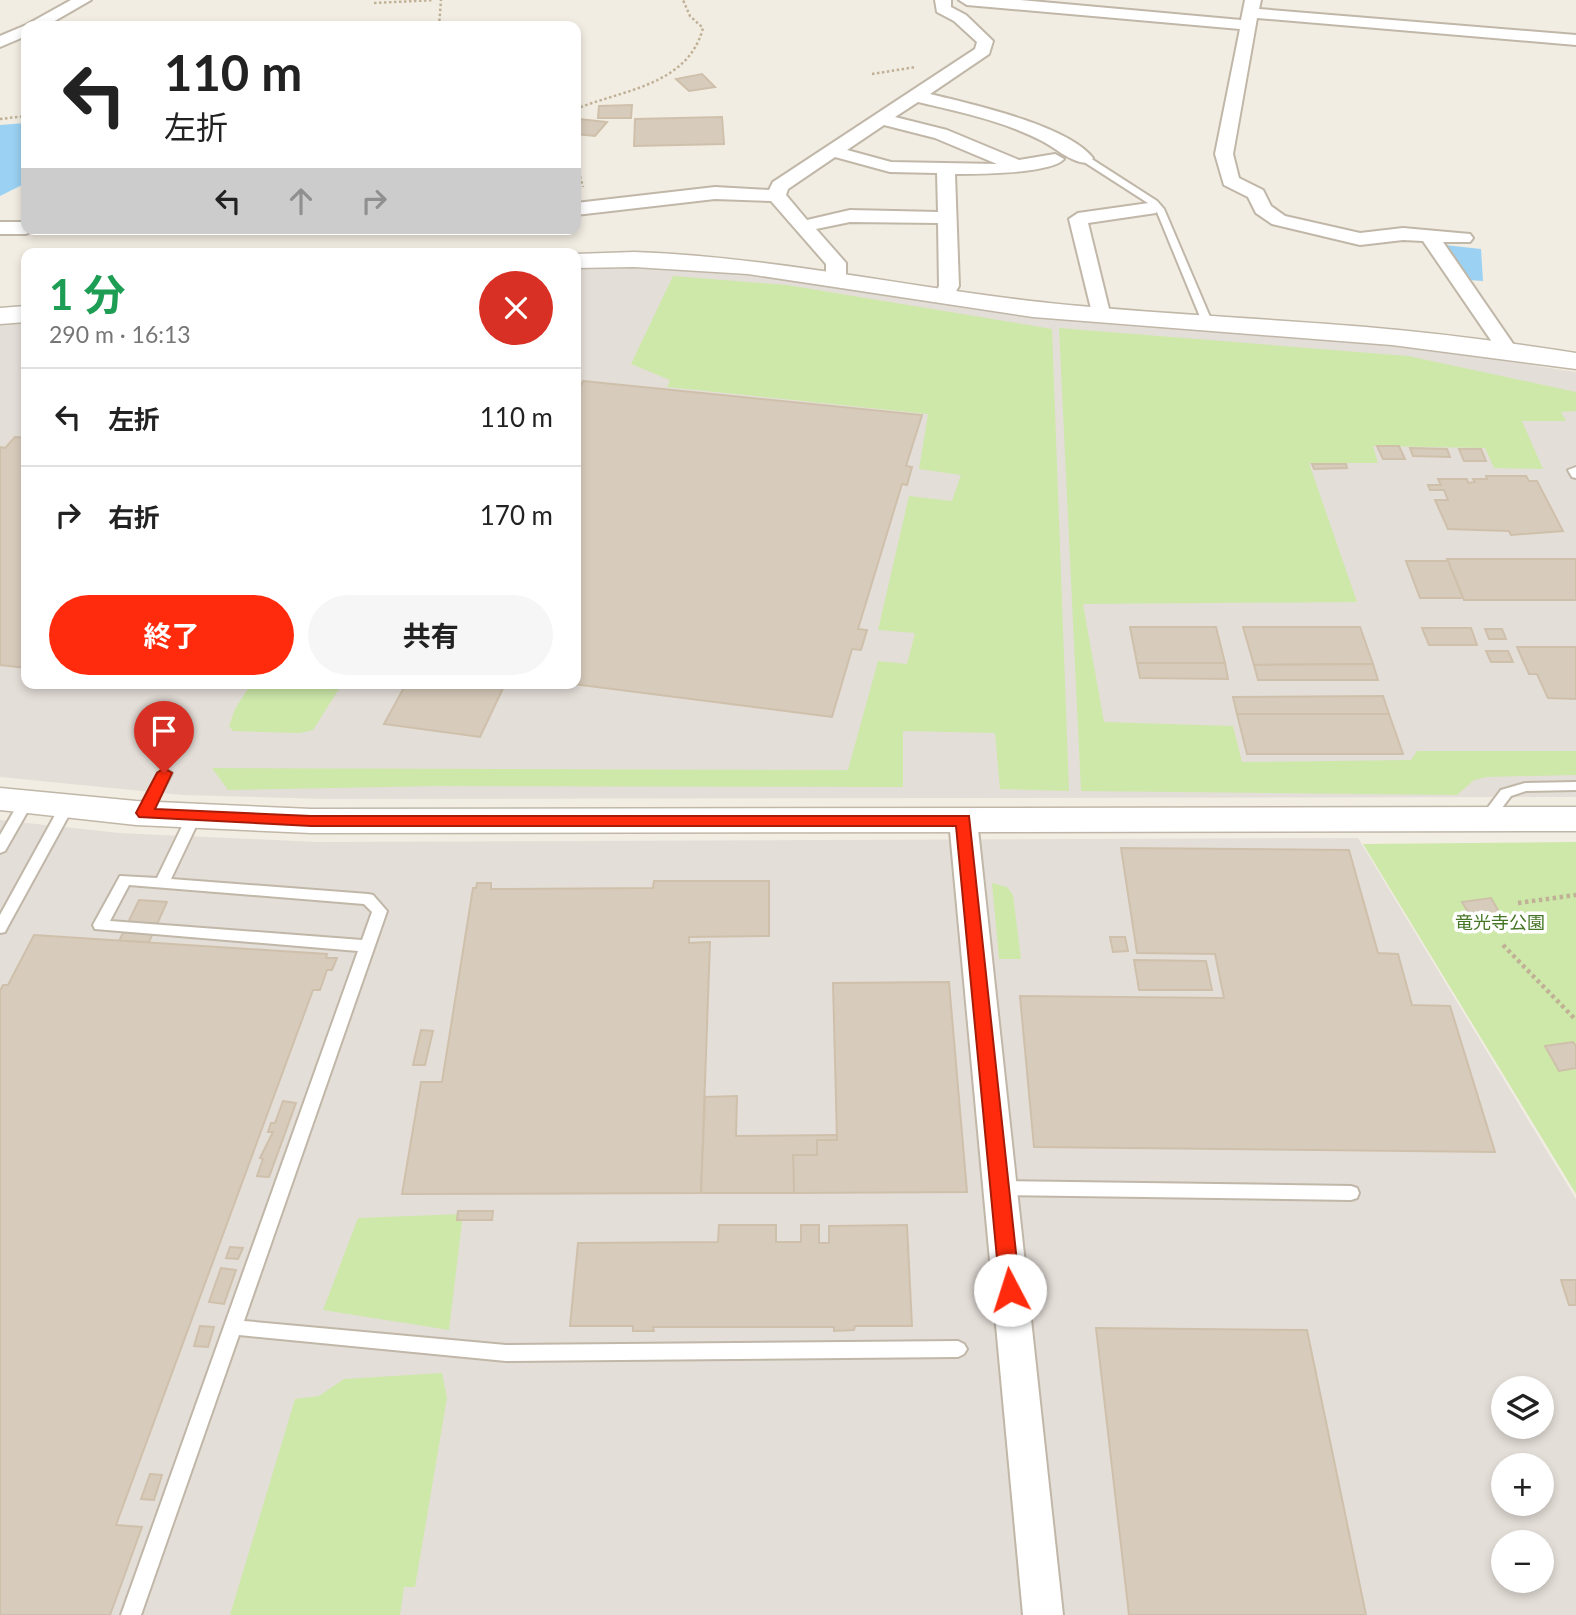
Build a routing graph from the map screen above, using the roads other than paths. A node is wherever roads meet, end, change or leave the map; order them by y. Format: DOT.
graph roads {
  1 [pos="83,0"];
  2 [pos="943,0"];
  3 [pos="967,0"];
  4 [pos="1251,12"];
  5 [pos="43,21"];
  6 [pos="21,32"];
  7 [pos="1576,40"];
  8 [pos="0,41"];
  9 [pos="916,96"];
  10 [pos="881,119"];
  11 [pos="832,151"];
  12 [pos="1081,156"];
  13 [pos="1055,159"];
  14 [pos="1021,166"];
  15 [pos="946,168"];
  16 [pos="776,196"];
  17 [pos="581,208"];
  18 [pos="1149,209"];
  19 [pos="947,218"];
  20 [pos="804,226"];
  21 [pos="0,228"];
  22 [pos="21,228"];
  23 [pos="1427,235"];
  24 [pos="1463,238"];
  25 [pos="581,261"];
  26 [pos="836,278"];
  27 [pos="944,296"];
  28 [pos="21,314"];
  29 [pos="0,316"];
  30 [pos="1101,317"];
  31 [pos="1208,324"];
  32 [pos="1508,351"];
  33 [pos="1576,361"];
  34 [pos="164,773"];
  35 [pos="1576,786"];
  36 [pos="13,801"];
  37 [pos="67,806"];
  38 [pos="144,813"];
  39 [pos="194,816"];
  40 [pos="1487,818"];
  41 [pos="1576,819"];
  42 [pos="964,820"];
  43 [pos="0,848"];
  44 [pos="162,883"];
  45 [pos="0,928"];
  46 [pos="367,946"];
  47 [pos="1000,1188"];
  48 [pos="1351,1193"];
  49 [pos="232,1327"];
  50 [pos="958,1349"];
  51 [pos="131,1615"];
  52 [pos="1044,1615"];
  1 -- 5 [label="street"];
  2 -- 9 [label="street"];
  3 -- 4 [label="street"];
  4 -- 7 [label="street"];
  4 -- 23 [label="street"];
  6 -- 8 [label="street"];
  9 -- 10 [label="street"];
  9 -- 12 [label="street"];
  10 -- 11 [label="street"];
  10 -- 14 [label="street"];
  11 -- 15 [label="street"];
  11 -- 16 [label="street"];
  12 -- 13 [label="lane"];
  12 -- 31 [label="lane"];
  13 -- 14 [label="street"];
  14 -- 15 [label="street"];
  15 -- 19 [label="street"];
  16 -- 17 [label="street"];
  16 -- 20 [label="street"];
  18 -- 30 [label="street"];
  19 -- 20 [label="street"];
  19 -- 27 [label="street"];
  20 -- 26 [label="street"];
  21 -- 22 [label="street"];
  23 -- 24 [label="street"];
  23 -- 32 [label="street"];
  25 -- 26 [label="street"];
  26 -- 27 [label="street"];
  27 -- 30 [label="street"];
  28 -- 29 [label="street"];
  30 -- 31 [label="street"];
  31 -- 32 [label="street"];
  32 -- 33 [label="street"];
  34 -- 38 [label="lane"];
  35 -- 40 [label="lane"];
  36 -- 37 [label="street"];
  36 -- 43 [label="lane"];
  37 -- 38 [label="street"];
  37 -- 45 [label="lane"];
  38 -- 39 [label="street"];
  39 -- 42 [label="street"];
  39 -- 44 [label="lane"];
  40 -- 41 [label="street"];
  40 -- 42 [label="street"];
  42 -- 47 [label="street"];
  44 -- 46 [label="lane"];
  44 -- 46 [label="lane"];
  46 -- 49 [label="lane"];
  47 -- 48 [label="lane"];
  47 -- 52 [label="street"];
  49 -- 50 [label="lane"];
  49 -- 51 [label="lane"];
}
